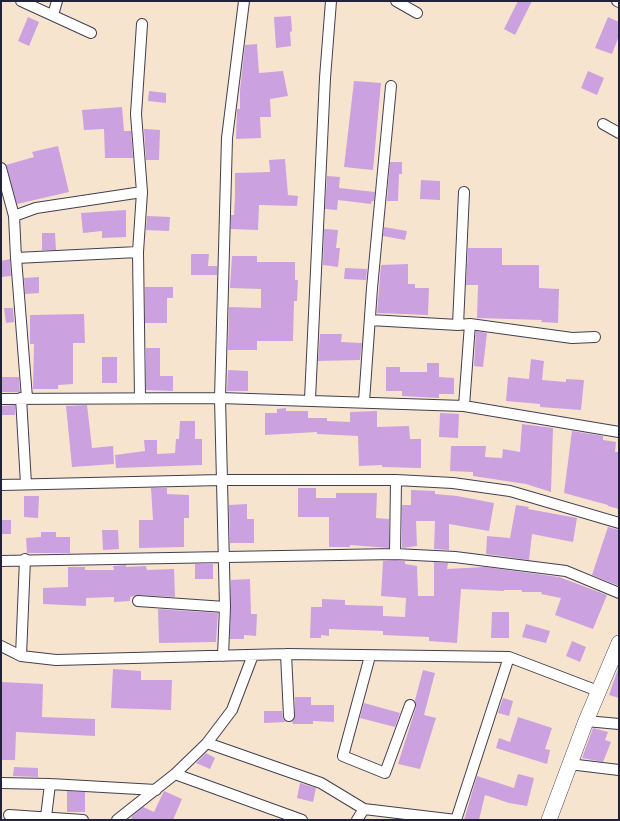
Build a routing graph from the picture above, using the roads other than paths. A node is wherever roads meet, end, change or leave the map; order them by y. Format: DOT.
graph roads {
  1 [pos="21,1"];
  2 [pos="57,1"];
  3 [pos="244,1"];
  4 [pos="331,1"];
  5 [pos="396,1"];
  6 [pos="417,13"];
  7 [pos="53,15"];
  8 [pos="142,24"];
  9 [pos="91,34"];
  10 [pos="391,86"];
  11 [pos="603,124"];
  12 [pos="619,133"];
  13 [pos="1,168"];
  14 [pos="142,192"];
  15 [pos="464,192"];
  16 [pos="14,216"];
  17 [pos="138,252"];
  18 [pos="16,258"];
  19 [pos="370,320"];
  20 [pos="470,324"];
  21 [pos="458,325"];
  22 [pos="595,337"];
  23 [pos="24,398"];
  24 [pos="140,398"];
  25 [pos="220,398"];
  26 [pos="1,399"];
  27 [pos="310,400"];
  28 [pos="364,402"];
  29 [pos="464,406"];
  30 [pos="619,432"];
  31 [pos="222,480"];
  32 [pos="396,480"];
  33 [pos="26,484"];
  34 [pos="1,485"];
  35 [pos="619,523"];
  36 [pos="395,554"];
  37 [pos="224,556"];
  38 [pos="25,559"];
  39 [pos="1,561"];
  40 [pos="619,593"];
  41 [pos="138,601"];
  42 [pos="225,606"];
  43 [pos="619,643"];
  44 [pos="1,646"];
  45 [pos="286,654"];
  46 [pos="253,655"];
  47 [pos="21,656"];
  48 [pos="223,656"];
  49 [pos="370,656"];
  50 [pos="509,657"];
  51 [pos="598,691"];
  52 [pos="410,705"];
  53 [pos="289,716"];
  54 [pos="586,721"];
  55 [pos="619,724"];
  56 [pos="207,742"];
  57 [pos="569,764"];
  58 [pos="619,770"];
  59 [pos="176,774"];
  60 [pos="1,783"];
  61 [pos="50,784"];
  62 [pos="156,790"];
  63 [pos="364,809"];
  64 [pos="9,815"];
  65 [pos="46,817"];
  66 [pos="83,820"];
  67 [pos="117,820"];
  68 [pos="302,820"];
  69 [pos="357,820"];
  70 [pos="456,820"];
  71 [pos="549,820"];
  1 -- 7 [label="street"];
  2 -- 7 [label="street"];
  3 -- 25 [label="street"];
  4 -- 27 [label="street"];
  5 -- 6 [label="street"];
  7 -- 9 [label="street"];
  8 -- 14 [label="street"];
  10 -- 19 [label="street"];
  11 -- 12 [label="street"];
  13 -- 16 [label="street"];
  14 -- 16 [label="street"];
  14 -- 17 [label="street"];
  15 -- 21 [label="street"];
  16 -- 18 [label="street"];
  17 -- 18 [label="street"];
  17 -- 24 [label="street"];
  18 -- 23 [label="street"];
  19 -- 21 [label="street"];
  19 -- 28 [label="street"];
  20 -- 21 [label="street"];
  20 -- 22 [label="street"];
  20 -- 29 [label="street"];
  23 -- 24 [label="street"];
  23 -- 26 [label="street"];
  23 -- 33 [label="street"];
  24 -- 25 [label="street"];
  25 -- 27 [label="street"];
  25 -- 31 [label="street"];
  27 -- 28 [label="street"];
  28 -- 29 [label="street"];
  29 -- 30 [label="street"];
  31 -- 32 [label="street"];
  31 -- 33 [label="street"];
  31 -- 37 [label="street"];
  32 -- 35 [label="street"];
  32 -- 36 [label="street"];
  33 -- 34 [label="street"];
  36 -- 37 [label="street"];
  36 -- 40 [label="street"];
  37 -- 38 [label="street"];
  37 -- 42 [label="street"];
  38 -- 39 [label="street"];
  38 -- 47 [label="street"];
  41 -- 42 [label="street"];
  42 -- 48 [label="street"];
  43 -- 51 [label="street"];
  44 -- 47 [label="street"];
  45 -- 46 [label="street"];
  45 -- 49 [label="street"];
  45 -- 53 [label="street"];
  46 -- 48 [label="street"];
  46 -- 56 [label="street"];
  47 -- 48 [label="street"];
  49 -- 50 [label="street"];
  49 -- 52 [label="street"];
  50 -- 51 [label="street"];
  50 -- 70 [label="street"];
  51 -- 54 [label="street"];
  54 -- 55 [label="street"];
  54 -- 57 [label="street"];
  56 -- 59 [label="street"];
  56 -- 63 [label="street"];
  57 -- 58 [label="street"];
  57 -- 71 [label="street"];
  59 -- 62 [label="street"];
  59 -- 68 [label="street"];
  60 -- 61 [label="street"];
  61 -- 62 [label="street"];
  61 -- 65 [label="street"];
  62 -- 67 [label="street"];
  63 -- 69 [label="street"];
  63 -- 70 [label="street"];
  64 -- 65 [label="street"];
  65 -- 66 [label="street"];
}
